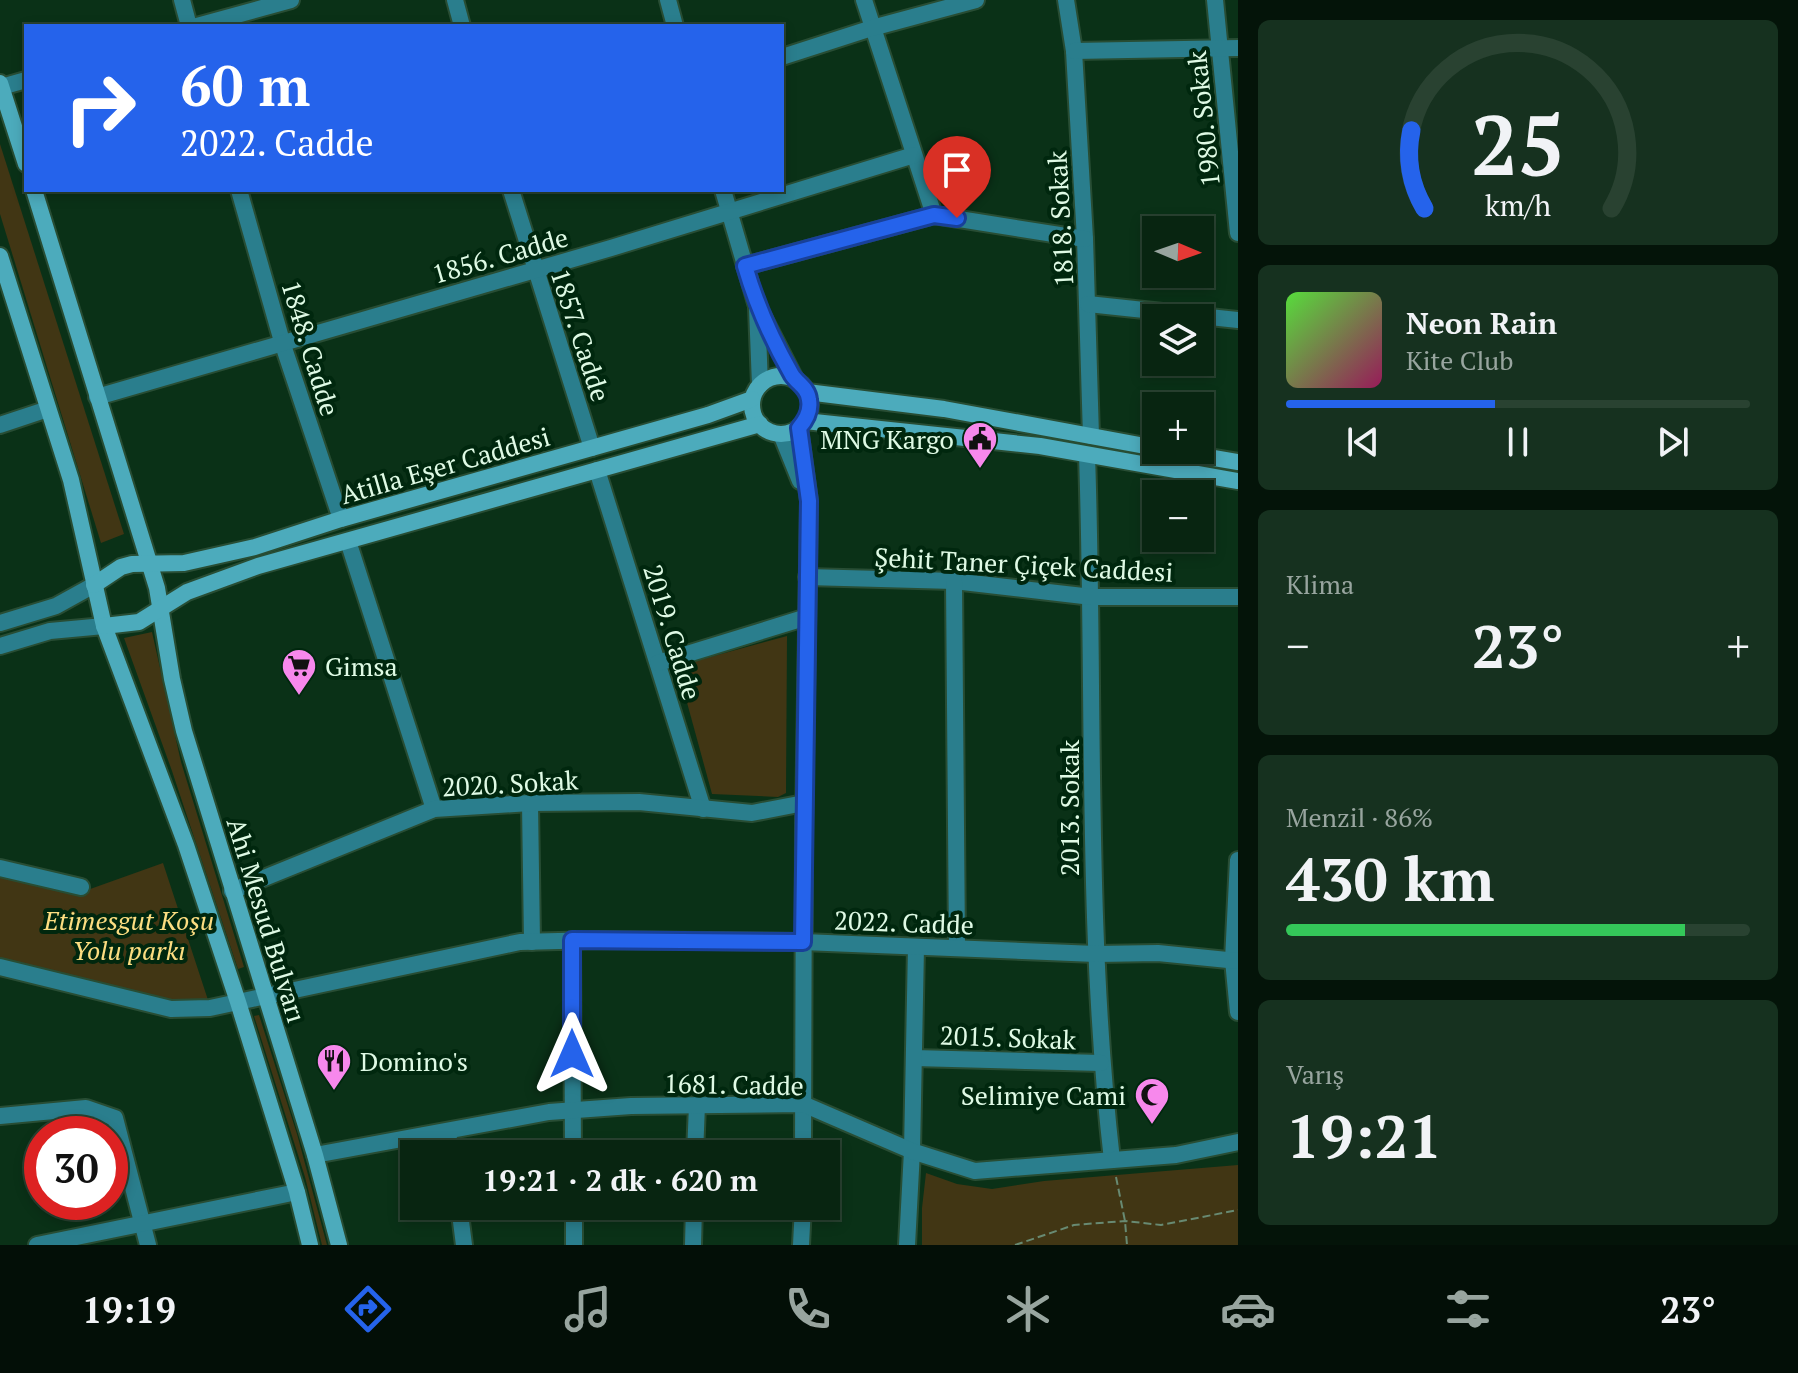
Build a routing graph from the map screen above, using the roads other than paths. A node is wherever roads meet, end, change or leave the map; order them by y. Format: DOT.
graph roads {
  1 [pos="182,0"];
  2 [pos="291,0"];
  3 [pos="455,0"];
  4 [pos="668,0"];
  5 [pos="864,0"];
  6 [pos="976,0"];
  7 [pos="1066,0"];
  8 [pos="1215,0"];
  9 [pos="188,24"];
  10 [pos="204,24"];
  11 [pos="461,24"];
  12 [pos="674,24"];
  13 [pos="872,28"];
  14 [pos="1238,48"];
  15 [pos="1220,49"];
  16 [pos="1074,51"];
  17 [pos="784,56"];
  18 [pos="24,80"];
  19 [pos="1,85"];
  20 [pos="914,155"];
  21 [pos="24,158"];
  22 [pos="35,192"];
  23 [pos="240,192"];
  24 [pos="512,192"];
  25 [pos="724,192"];
  26 [pos="729,212"];
  27 [pos="934,215"];
  28 [pos="1238,233"];
  29 [pos="1085,239"];
  30 [pos="0,256"];
  31 [pos="745,266"];
  32 [pos="535,270"];
  33 [pos="756,303"];
  34 [pos="1088,304"];
  35 [pos="1238,320"];
  36 [pos="283,345"];
  37 [pos="795,379"];
  38 [pos="756,392"];
  39 [pos="807,392"];
  40 [pos="97,397"];
  41 [pos="48,409"];
  42 [pos="760,424"];
  43 [pos="802,424"];
  44 [pos="0,425"];
  45 [pos="781,434"];
  46 [pos="1091,436"];
  47 [pos="1142,445"];
  48 [pos="592,448"];
  49 [pos="1087,455"];
  50 [pos="1214,458"];
  51 [pos="1238,462"];
  52 [pos="597,470"];
  53 [pos="1238,481"];
  54 [pos="809,501"];
  55 [pos="341,519"];
  56 [pos="348,541"];
  57 [pos="148,562"];
  58 [pos="807,577"];
  59 [pos="954,581"];
  60 [pos="94,585"];
  61 [pos="1092,597"];
  62 [pos="1238,597"];
  63 [pos="162,607"];
  64 [pos="807,617"];
  65 [pos="0,623"];
  66 [pos="104,626"];
  67 [pos="0,646"];
  68 [pos="658,663"];
  69 [pos="530,803"];
  70 [pos="804,803"];
  71 [pos="434,809"];
  72 [pos="703,809"];
  73 [pos="1238,860"];
  74 [pos="0,868"];
  75 [pos="81,887"];
  76 [pos="232,891"];
  77 [pos="572,940"];
  78 [pos="532,942"];
  79 [pos="803,942"];
  80 [pos="916,947"];
  81 [pos="957,948"];
  82 [pos="1096,954"];
  83 [pos="1236,960"];
  84 [pos="0,967"];
  85 [pos="266,994"];
  86 [pos="238,1002"];
  87 [pos="1238,1012"];
  88 [pos="914,1058"];
  89 [pos="1101,1063"];
  90 [pos="803,1104"];
  91 [pos="697,1105"];
  92 [pos="572,1110"];
  93 [pos="0,1116"];
  94 [pos="448,1132"];
  95 [pos="449,1140"];
  96 [pos="573,1140"];
  97 [pos="696,1140"];
  98 [pos="803,1140"];
  99 [pos="1238,1142"];
  100 [pos="912,1151"];
  101 [pos="315,1155"];
  102 [pos="1112,1160"];
  103 [pos="297,1192"];
  104 [pos="461,1220"];
  105 [pos="574,1220"];
  106 [pos="694,1220"];
  107 [pos="802,1220"];
  108 [pos="142,1222"];
  109 [pos="58,1243"];
  110 [pos="37,1245"];
  111 [pos="148,1245"];
  112 [pos="310,1245"];
  113 [pos="339,1245"];
  114 [pos="464,1245"];
  115 [pos="574,1245"];
  116 [pos="693,1245"];
  117 [pos="801,1245"];
  118 [pos="907,1245"];
  1 -- 9 [label="street"];
  2 -- 10 [label="street"];
  3 -- 11 [label="street"];
  4 -- 12 [label="street"];
  5 -- 13 [label="street"];
  6 -- 13 [label="street"];
  7 -- 16 [label="street, 1818. Sokak"];
  8 -- 15 [label="street, 1980. Sokak"];
  13 -- 17 [label="street"];
  13 -- 20 [label="street"];
  14 -- 15 [label="street"];
  15 -- 16 [label="street"];
  15 -- 28 [label="street, 1980. Sokak"];
  16 -- 29 [label="street, 1818. Sokak"];
  18 -- 19 [label="street"];
  19 -- 21 [label="main road"];
  20 -- 26 [label="street, 1856. Cadde"];
  20 -- 27 [label="street"];
  22 -- 40 [label="main road, Ahi Mesud Bulvarı"];
  23 -- 36 [label="street, 1848. Cadde"];
  24 -- 32 [label="street, 1857. Cadde"];
  25 -- 26 [label="street"];
  26 -- 31 [label="street"];
  26 -- 32 [label="street, 1856. Cadde"];
  27 -- 29 [label="street"];
  27 -- 31 [label="street"];
  29 -- 34 [label="street, 1818. Sokak"];
  30 -- 41 [label="main road, Ahi Mesud Bulvarı"];
  31 -- 33 [label="street"];
  32 -- 36 [label="street, 1856. Cadde"];
  32 -- 48 [label="street, 1857. Cadde"];
  33 -- 37 [label="street"];
  33 -- 38 [label="street"];
  34 -- 35 [label="street"];
  34 -- 46 [label="street, 1818. Sokak"];
  36 -- 40 [label="street, 1856. Cadde"];
  36 -- 55 [label="street, 1848. Cadde"];
  37 -- 38 [label="main road"];
  37 -- 39 [label="main road"];
  38 -- 42 [label="main road"];
  38 -- 48 [label="main road, Atilla Eşer Caddesi"];
  39 -- 43 [label="main road"];
  39 -- 46 [label="main road"];
  40 -- 57 [label="main road, Ahi Mesud Bulvarı"];
  41 -- 44 [label="street"];
  41 -- 60 [label="main road, Ahi Mesud Bulvarı"];
  42 -- 45 [label="main road"];
  42 -- 52 [label="main road, Atilla Eşer Caddesi"];
  43 -- 45 [label="main road"];
  43 -- 49 [label="main road"];
  43 -- 54 [label="street"];
  45 -- 54 [label="street"];
  46 -- 47 [label="main road"];
  48 -- 55 [label="main road, Atilla Eşer Caddesi"];
  49 -- 53 [label="main road"];
  49 -- 61 [label="street, 2013. Sokak"];
  50 -- 51 [label="main road"];
  52 -- 56 [label="main road, Atilla Eşer Caddesi"];
  52 -- 68 [label="street, 2019. Cadde"];
  54 -- 58 [label="street"];
  55 -- 57 [label="main road, Atilla Eşer Caddesi"];
  56 -- 63 [label="main road, Atilla Eşer Caddesi"];
  56 -- 71 [label="street"];
  57 -- 60 [label="main road"];
  57 -- 63 [label="main road, Ahi Mesud Bulvarı"];
  58 -- 59 [label="street, Şehit Taner Çiçek Caddesi"];
  58 -- 64 [label="street"];
  59 -- 61 [label="street, Şehit Taner Çiçek Caddesi"];
  59 -- 81 [label="street"];
  60 -- 65 [label="street"];
  60 -- 66 [label="main road, Ahi Mesud Bulvarı"];
  61 -- 62 [label="street, Şehit Taner Çiçek Caddesi"];
  61 -- 82 [label="street, 2013. Sokak"];
  63 -- 66 [label="main road"];
  63 -- 76 [label="main road, Ahi Mesud Bulvarı"];
  64 -- 68 [label="street"];
  64 -- 70 [label="street"];
  66 -- 67 [label="street"];
  66 -- 86 [label="main road, Ahi Mesud Bulvarı"];
  68 -- 72 [label="street, 2019. Cadde"];
  69 -- 71 [label="street, 2020. Sokak"];
  69 -- 72 [label="street, 2020. Sokak"];
  69 -- 78 [label="street"];
  70 -- 72 [label="street, 2020. Sokak"];
  70 -- 79 [label="street"];
  71 -- 76 [label="street, 2020. Sokak"];
  73 -- 83 [label="street"];
  74 -- 75 [label="street"];
  76 -- 85 [label="main road, Ahi Mesud Bulvarı"];
  77 -- 78 [label="street, 2022. Cadde"];
  77 -- 79 [label="street, 2022. Cadde"];
  77 -- 92 [label="street"];
  78 -- 85 [label="street, 2022. Cadde"];
  79 -- 80 [label="street, 2022. Cadde"];
  79 -- 90 [label="street"];
  80 -- 81 [label="street, 2022. Cadde"];
  80 -- 88 [label="street"];
  81 -- 82 [label="street, 2022. Cadde"];
  82 -- 83 [label="street, 2022. Cadde"];
  82 -- 89 [label="street, 2013. Sokak"];
  83 -- 87 [label="street"];
  84 -- 86 [label="street, 2022. Cadde"];
  85 -- 86 [label="street, 2022. Cadde"];
  85 -- 101 [label="main road, Ahi Mesud Bulvarı"];
  86 -- 103 [label="main road, Ahi Mesud Bulvarı"];
  88 -- 89 [label="street, 2015. Sokak"];
  88 -- 100 [label="street"];
  89 -- 102 [label="street, 2013. Sokak"];
  90 -- 91 [label="street, 1681. Cadde"];
  90 -- 98 [label="street"];
  90 -- 100 [label="street, 1681. Cadde"];
  91 -- 92 [label="street, 1681. Cadde"];
  91 -- 97 [label="street"];
  92 -- 94 [label="street, 1681. Cadde"];
  92 -- 96 [label="street"];
  93 -- 108 [label="street"];
  94 -- 95 [label="street"];
  94 -- 101 [label="street, 1681. Cadde"];
  99 -- 102 [label="street, 1681. Cadde"];
  100 -- 102 [label="street, 1681. Cadde"];
  100 -- 118 [label="street"];
  101 -- 113 [label="main road, Ahi Mesud Bulvarı"];
  103 -- 108 [label="street"];
  103 -- 112 [label="main road, Ahi Mesud Bulvarı"];
  104 -- 114 [label="street"];
  105 -- 115 [label="street"];
  106 -- 116 [label="street"];
  107 -- 117 [label="street"];
  108 -- 109 [label="street"];
  108 -- 111 [label="street"];
  109 -- 110 [label="street"];
}
